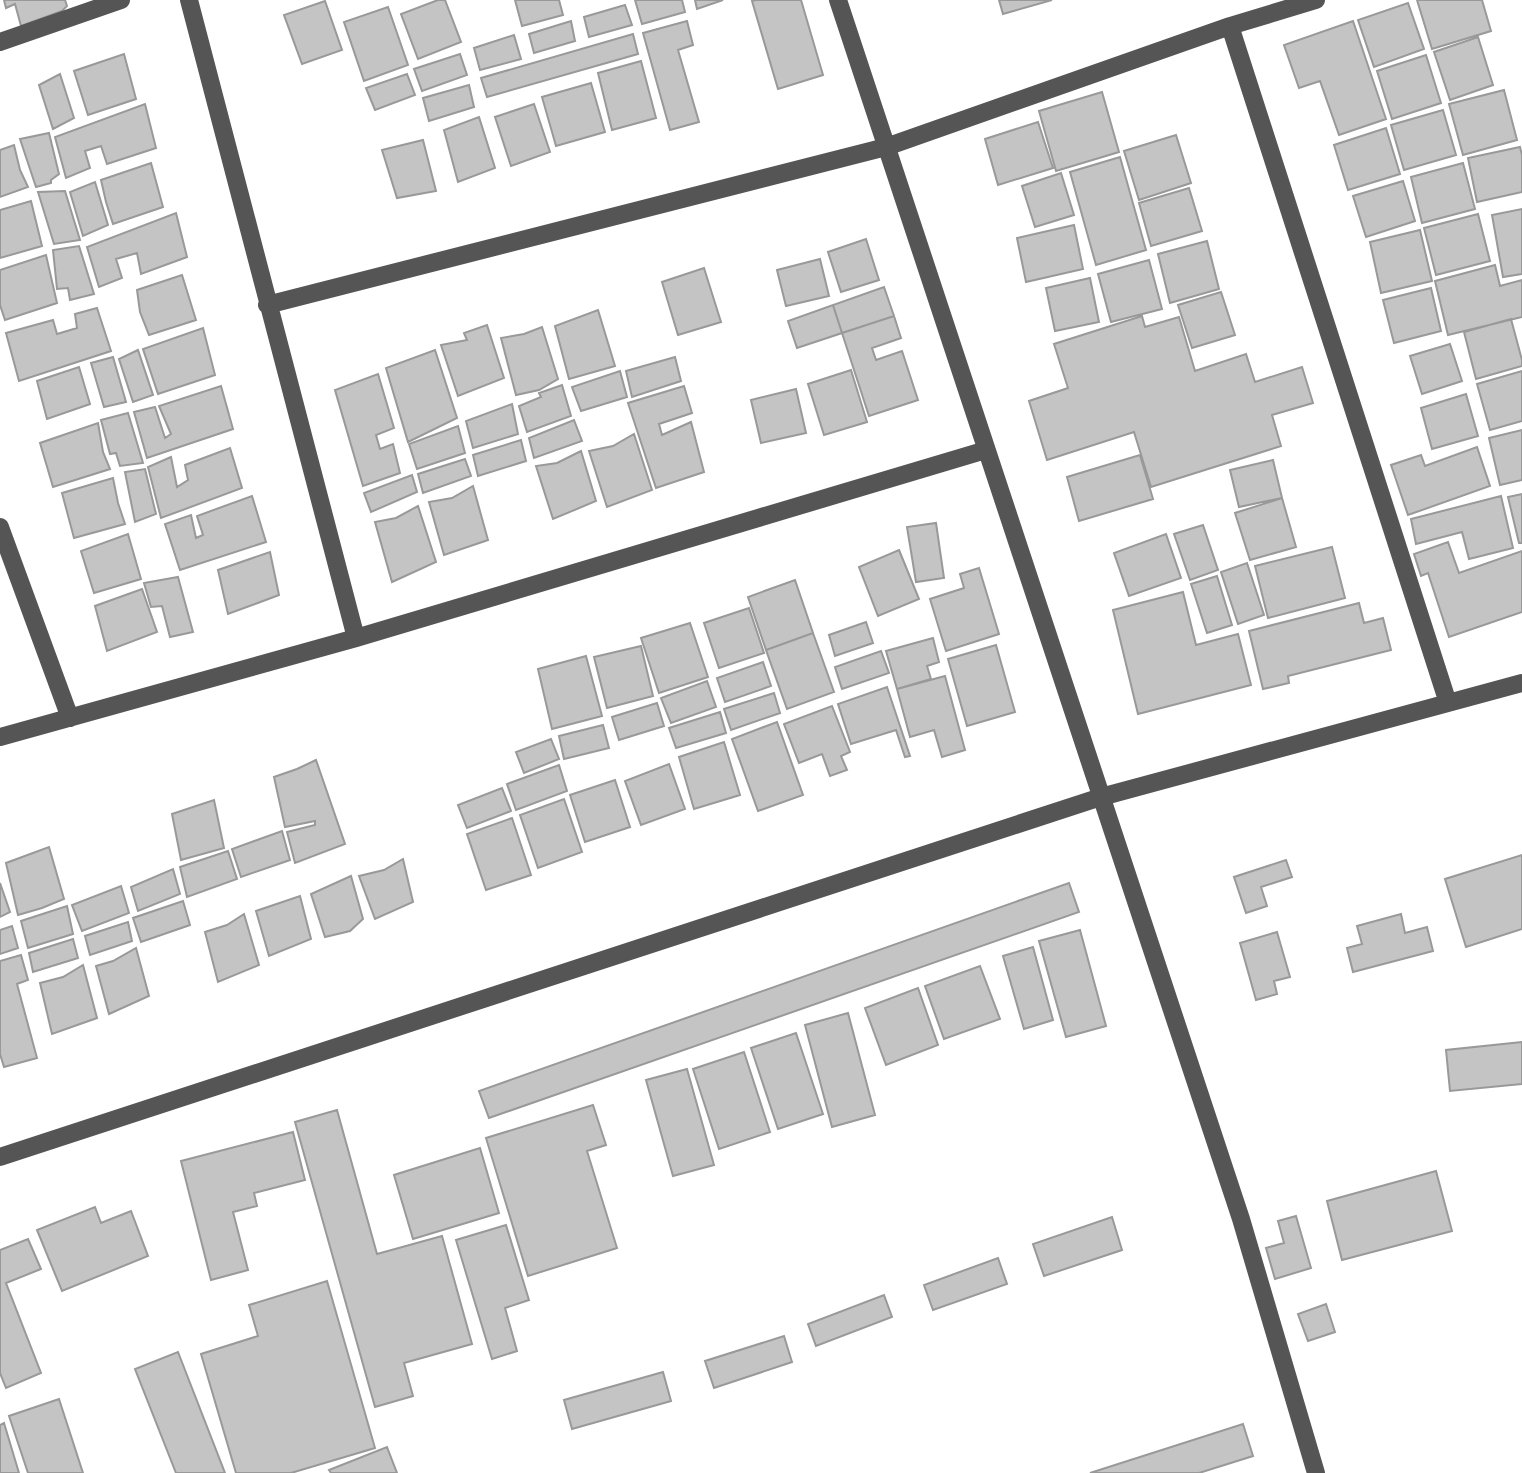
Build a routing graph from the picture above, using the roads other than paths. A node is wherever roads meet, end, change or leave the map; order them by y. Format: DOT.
graph roads {
  1 [pos="121,0"];
  2 [pos="189,0"];
  3 [pos="838,0"];
  4 [pos="1316,0"];
  5 [pos="1230,26"];
  6 [pos="0,42"];
  7 [pos="886,147"];
  8 [pos="267,305"];
  9 [pos="986,450"];
  10 [pos="0,527"];
  11 [pos="356,638"];
  12 [pos="1522,683"];
  13 [pos="1448,703"];
  14 [pos="70,718"];
  15 [pos="0,737"];
  16 [pos="1101,797"];
  17 [pos="0,1157"];
  18 [pos="1316,1473"];
  1 -- 6 [label="street"];
  2 -- 8 [label="street"];
  3 -- 7 [label="street"];
  4 -- 5 [label="street"];
  5 -- 7 [label="street"];
  5 -- 13 [label="street"];
  7 -- 8 [label="street"];
  7 -- 9 [label="street"];
  8 -- 11 [label="street"];
  9 -- 11 [label="street"];
  9 -- 16 [label="street"];
  10 -- 14 [label="street"];
  11 -- 14 [label="street"];
  12 -- 13 [label="street"];
  13 -- 16 [label="street"];
  14 -- 15 [label="street"];
  16 -- 17 [label="street"];
  16 -- 18 [label="street"];
}
